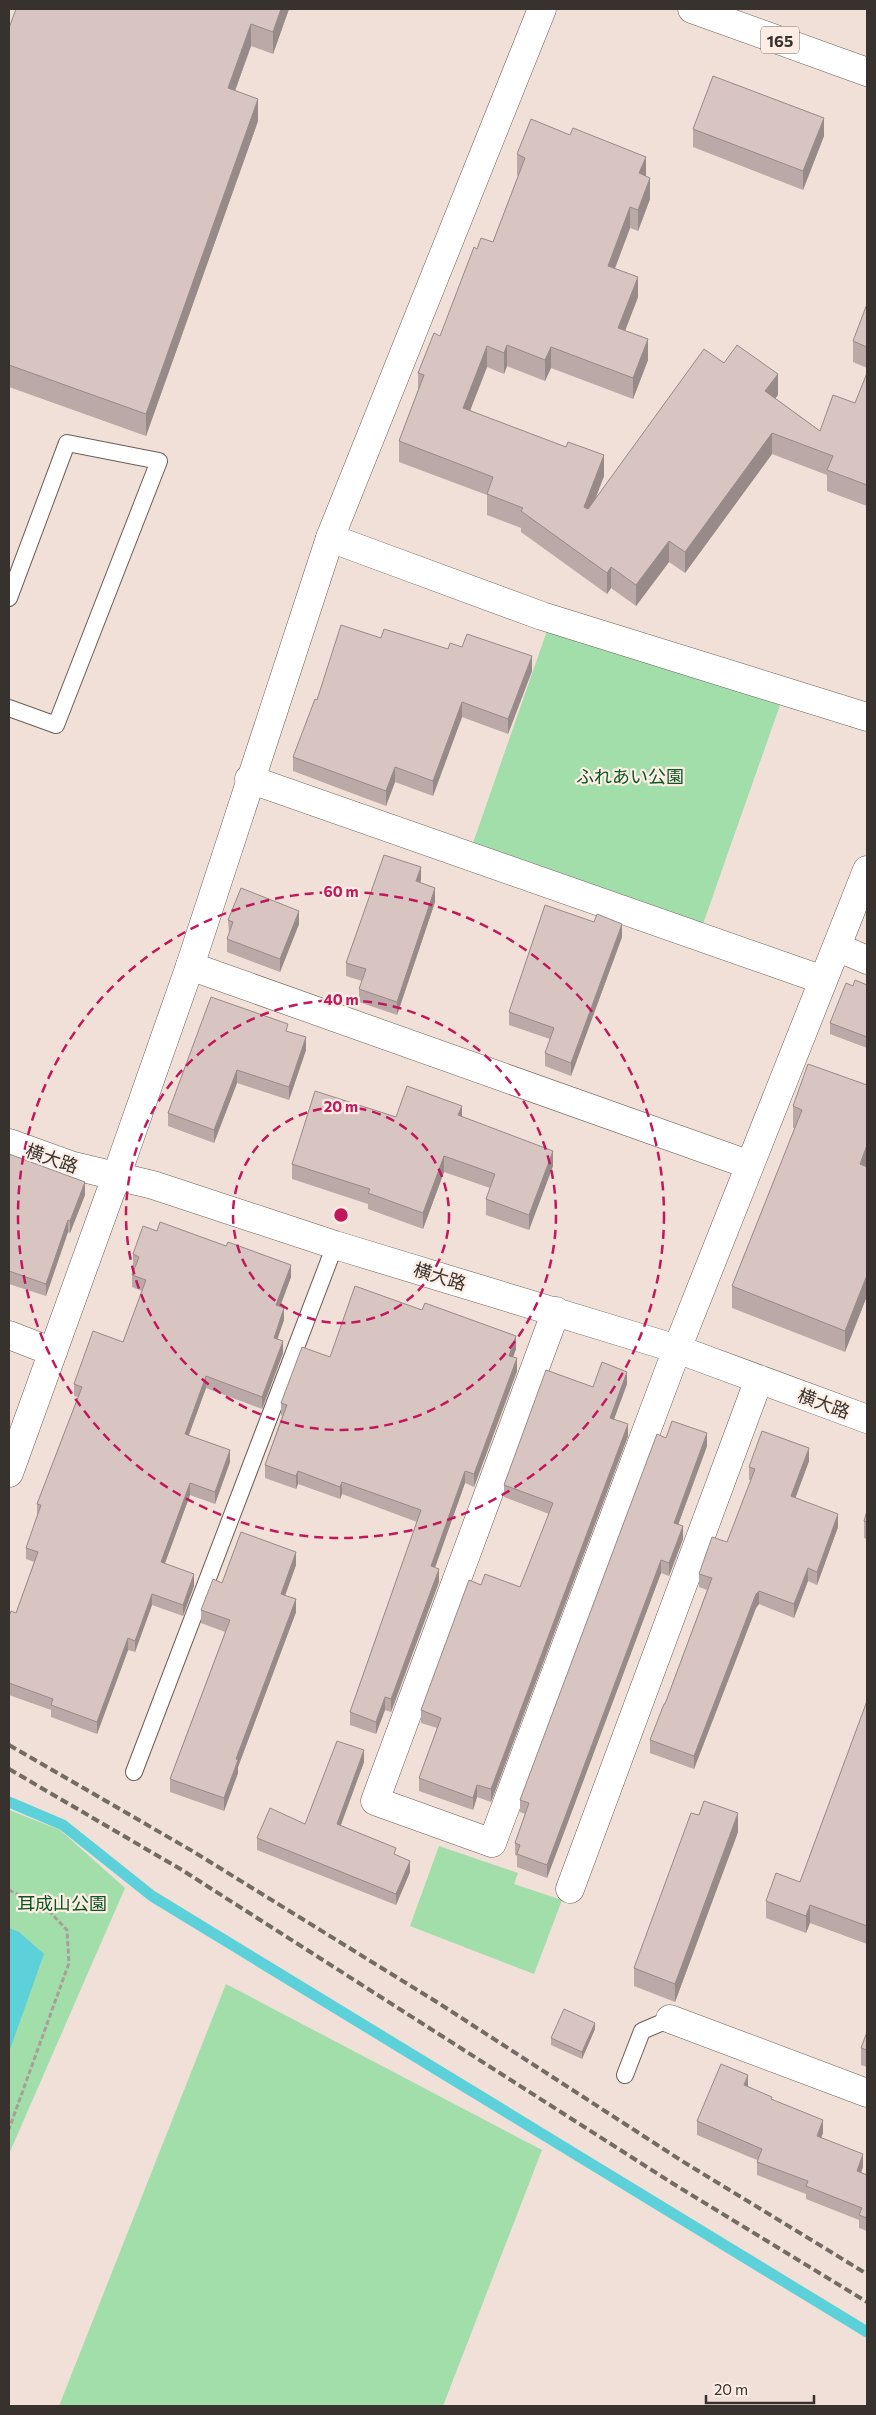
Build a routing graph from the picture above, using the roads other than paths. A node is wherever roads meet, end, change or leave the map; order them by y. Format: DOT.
graph roads {
  1 [pos="542,9"];
  2 [pos="692,9"];
  3 [pos="867,72"];
  4 [pos="330,538"];
  5 [pos="9,598"];
  6 [pos="9,708"];
  7 [pos="867,717"];
  8 [pos="250,779"];
  9 [pos="867,870"];
  10 [pos="837,947"];
  11 [pos="867,960"];
  12 [pos="190,966"];
  13 [pos="823,980"];
  14 [pos="9,1143"];
  15 [pos="750,1165"];
  16 [pos="116,1177"];
  17 [pos="335,1245"];
  18 [pos="556,1311"];
  19 [pos="9,1335"];
  20 [pos="677,1349"];
  21 [pos="53,1352"];
  22 [pos="759,1379"];
  23 [pos="867,1419"];
  24 [pos="9,1473"];
  25 [pos="134,1772"];
  26 [pos="570,1889"];
  27 [pos="670,2019"];
  28 [pos="625,2075"];
  29 [pos="867,2093"];
  1 -- 4 [label="main road"];
  2 -- 3 [label="main road, 165"];
  4 -- 7 [label="main road"];
  4 -- 8 [label="main road"];
  5 -- 6 [label="lane"];
  8 -- 12 [label="main road"];
  8 -- 13 [label="main road"];
  9 -- 10 [label="main road"];
  10 -- 11 [label="main road"];
  10 -- 13 [label="main road"];
  12 -- 15 [label="main road"];
  12 -- 16 [label="main road"];
  13 -- 15 [label="main road"];
  14 -- 16 [label="main road, 横大路"];
  15 -- 20 [label="main road"];
  16 -- 17 [label="main road, 横大路"];
  16 -- 21 [label="main road"];
  17 -- 18 [label="main road, 横大路"];
  17 -- 25 [label="lane"];
  18 -- 20 [label="main road, 横大路"];
  18 -- 20 [label="main road"];
  19 -- 21 [label="main road"];
  20 -- 22 [label="main road, 横大路"];
  21 -- 24 [label="main road"];
  22 -- 23 [label="main road, 横大路"];
  22 -- 26 [label="main road"];
  27 -- 28 [label="lane"];
  27 -- 29 [label="main road"];
}
